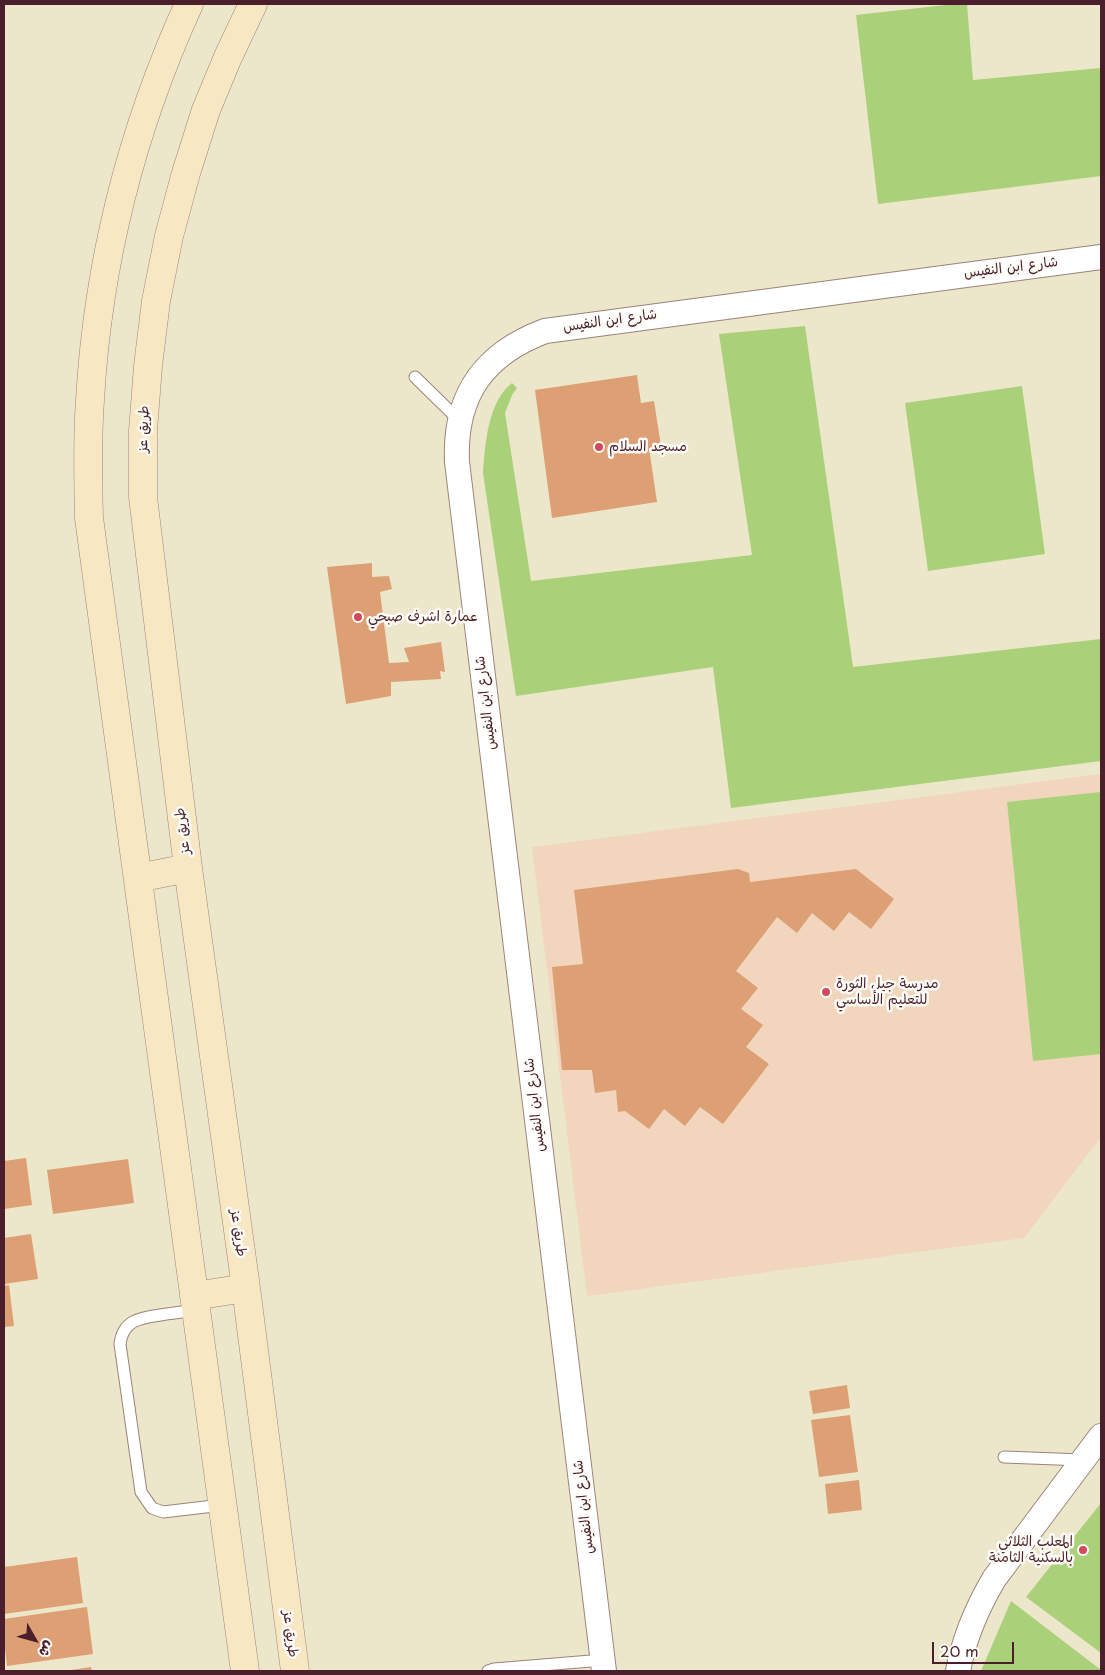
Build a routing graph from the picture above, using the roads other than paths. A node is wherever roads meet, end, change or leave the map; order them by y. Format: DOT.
graph roads {
  1 [pos="189,4"];
  2 [pos="253,4"];
  3 [pos="1101,256"];
  4 [pos="415,376"];
  5 [pos="459,420"];
  6 [pos="188,868"];
  7 [pos="138,878"];
  8 [pos="246,1288"];
  9 [pos="195,1303"];
  10 [pos="1101,1436"];
  11 [pos="1004,1457"];
  12 [pos="1083,1460"];
  13 [pos="222,1505"];
  14 [pos="604,1666"];
  15 [pos="556,1668"];
  16 [pos="244,1671"];
  17 [pos="295,1671"];
  18 [pos="488,1671"];
  19 [pos="958,1671"];
  1 -- 7 [label="street"];
  2 -- 6 [label="street, طريق عز"];
  3 -- 5 [label="street, شارع ابن النفيس"];
  4 -- 5 [label="lane"];
  5 -- 14 [label="street, شارع ابن النفيس"];
  6 -- 7 [label="street"];
  6 -- 8 [label="street, طريق عز"];
  7 -- 9 [label="street"];
  8 -- 9 [label="street"];
  8 -- 17 [label="street, طريق عز"];
  9 -- 13 [label="street"];
  9 -- 13 [label="lane"];
  10 -- 12 [label="street"];
  11 -- 12 [label="lane"];
  12 -- 19 [label="street"];
  13 -- 16 [label="street"];
  14 -- 15 [label="lane"];
  15 -- 18 [label="lane"];
}
